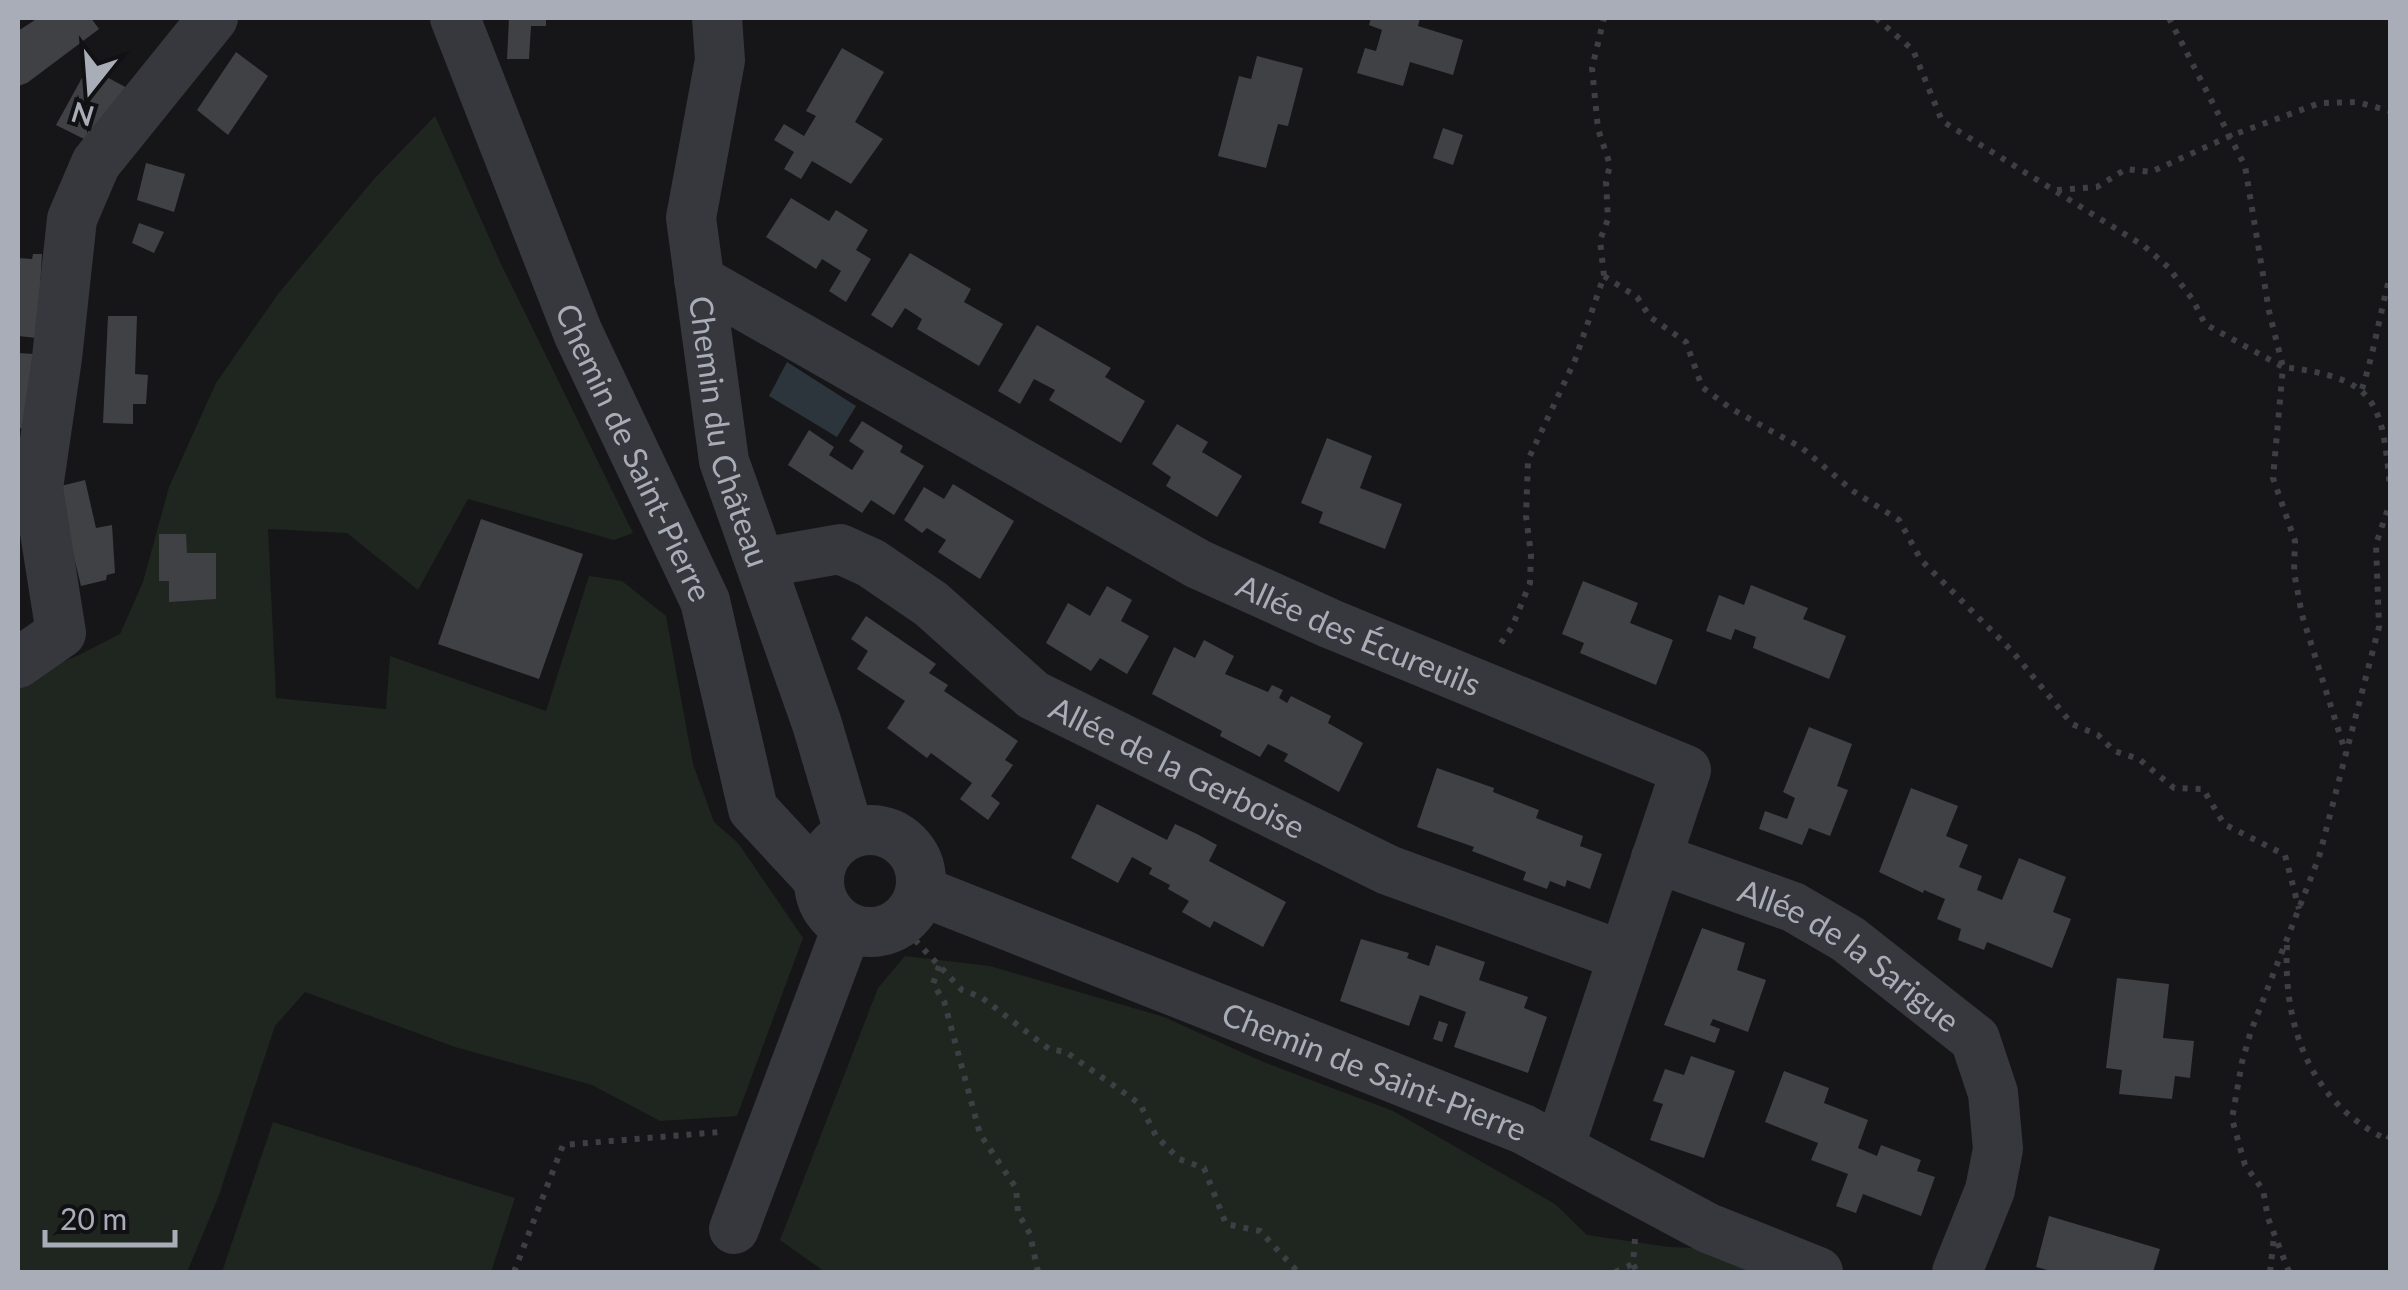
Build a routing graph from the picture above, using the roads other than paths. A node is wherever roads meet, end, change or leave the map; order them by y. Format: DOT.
graph roads {
  1 [pos="213,18"];
  2 [pos="455,18"];
  3 [pos="718,18"];
  4 [pos="700,280"];
  5 [pos="760,563"];
  6 [pos="18,663"];
  7 [pos="848,832"];
  8 [pos="1656,858"];
  9 [pos="817,878"];
  10 [pos="909,907"];
  11 [pos="846,928"];
  12 [pos="1623,956"];
  13 [pos="1559,1148"];
  14 [pos="734,1229"];
  15 [pos="1818,1272"];
  16 [pos="1957,1272"];
  1 -- 6 [label="street"];
  2 -- 9 [label="street, Chemin de Saint-Pierre"];
  3 -- 4 [label="street, Chemin du Château"];
  4 -- 5 [label="street, Chemin du Château"];
  4 -- 8 [label="street, Allée des Écureuils"];
  5 -- 7 [label="street, Chemin du Château"];
  5 -- 12 [label="street, Allée de la Gerboise"];
  7 -- 9 [label="street"];
  7 -- 10 [label="street"];
  8 -- 12 [label="street, Allée des Écureuils"];
  8 -- 16 [label="street, Allée de la Sarigue"];
  9 -- 11 [label="street"];
  10 -- 11 [label="street"];
  10 -- 13 [label="street, Chemin de Saint-Pierre"];
  11 -- 14 [label="street"];
  12 -- 13 [label="street, Allée des Écureuils"];
  13 -- 15 [label="street, Chemin de Saint-Pierre"];
}
